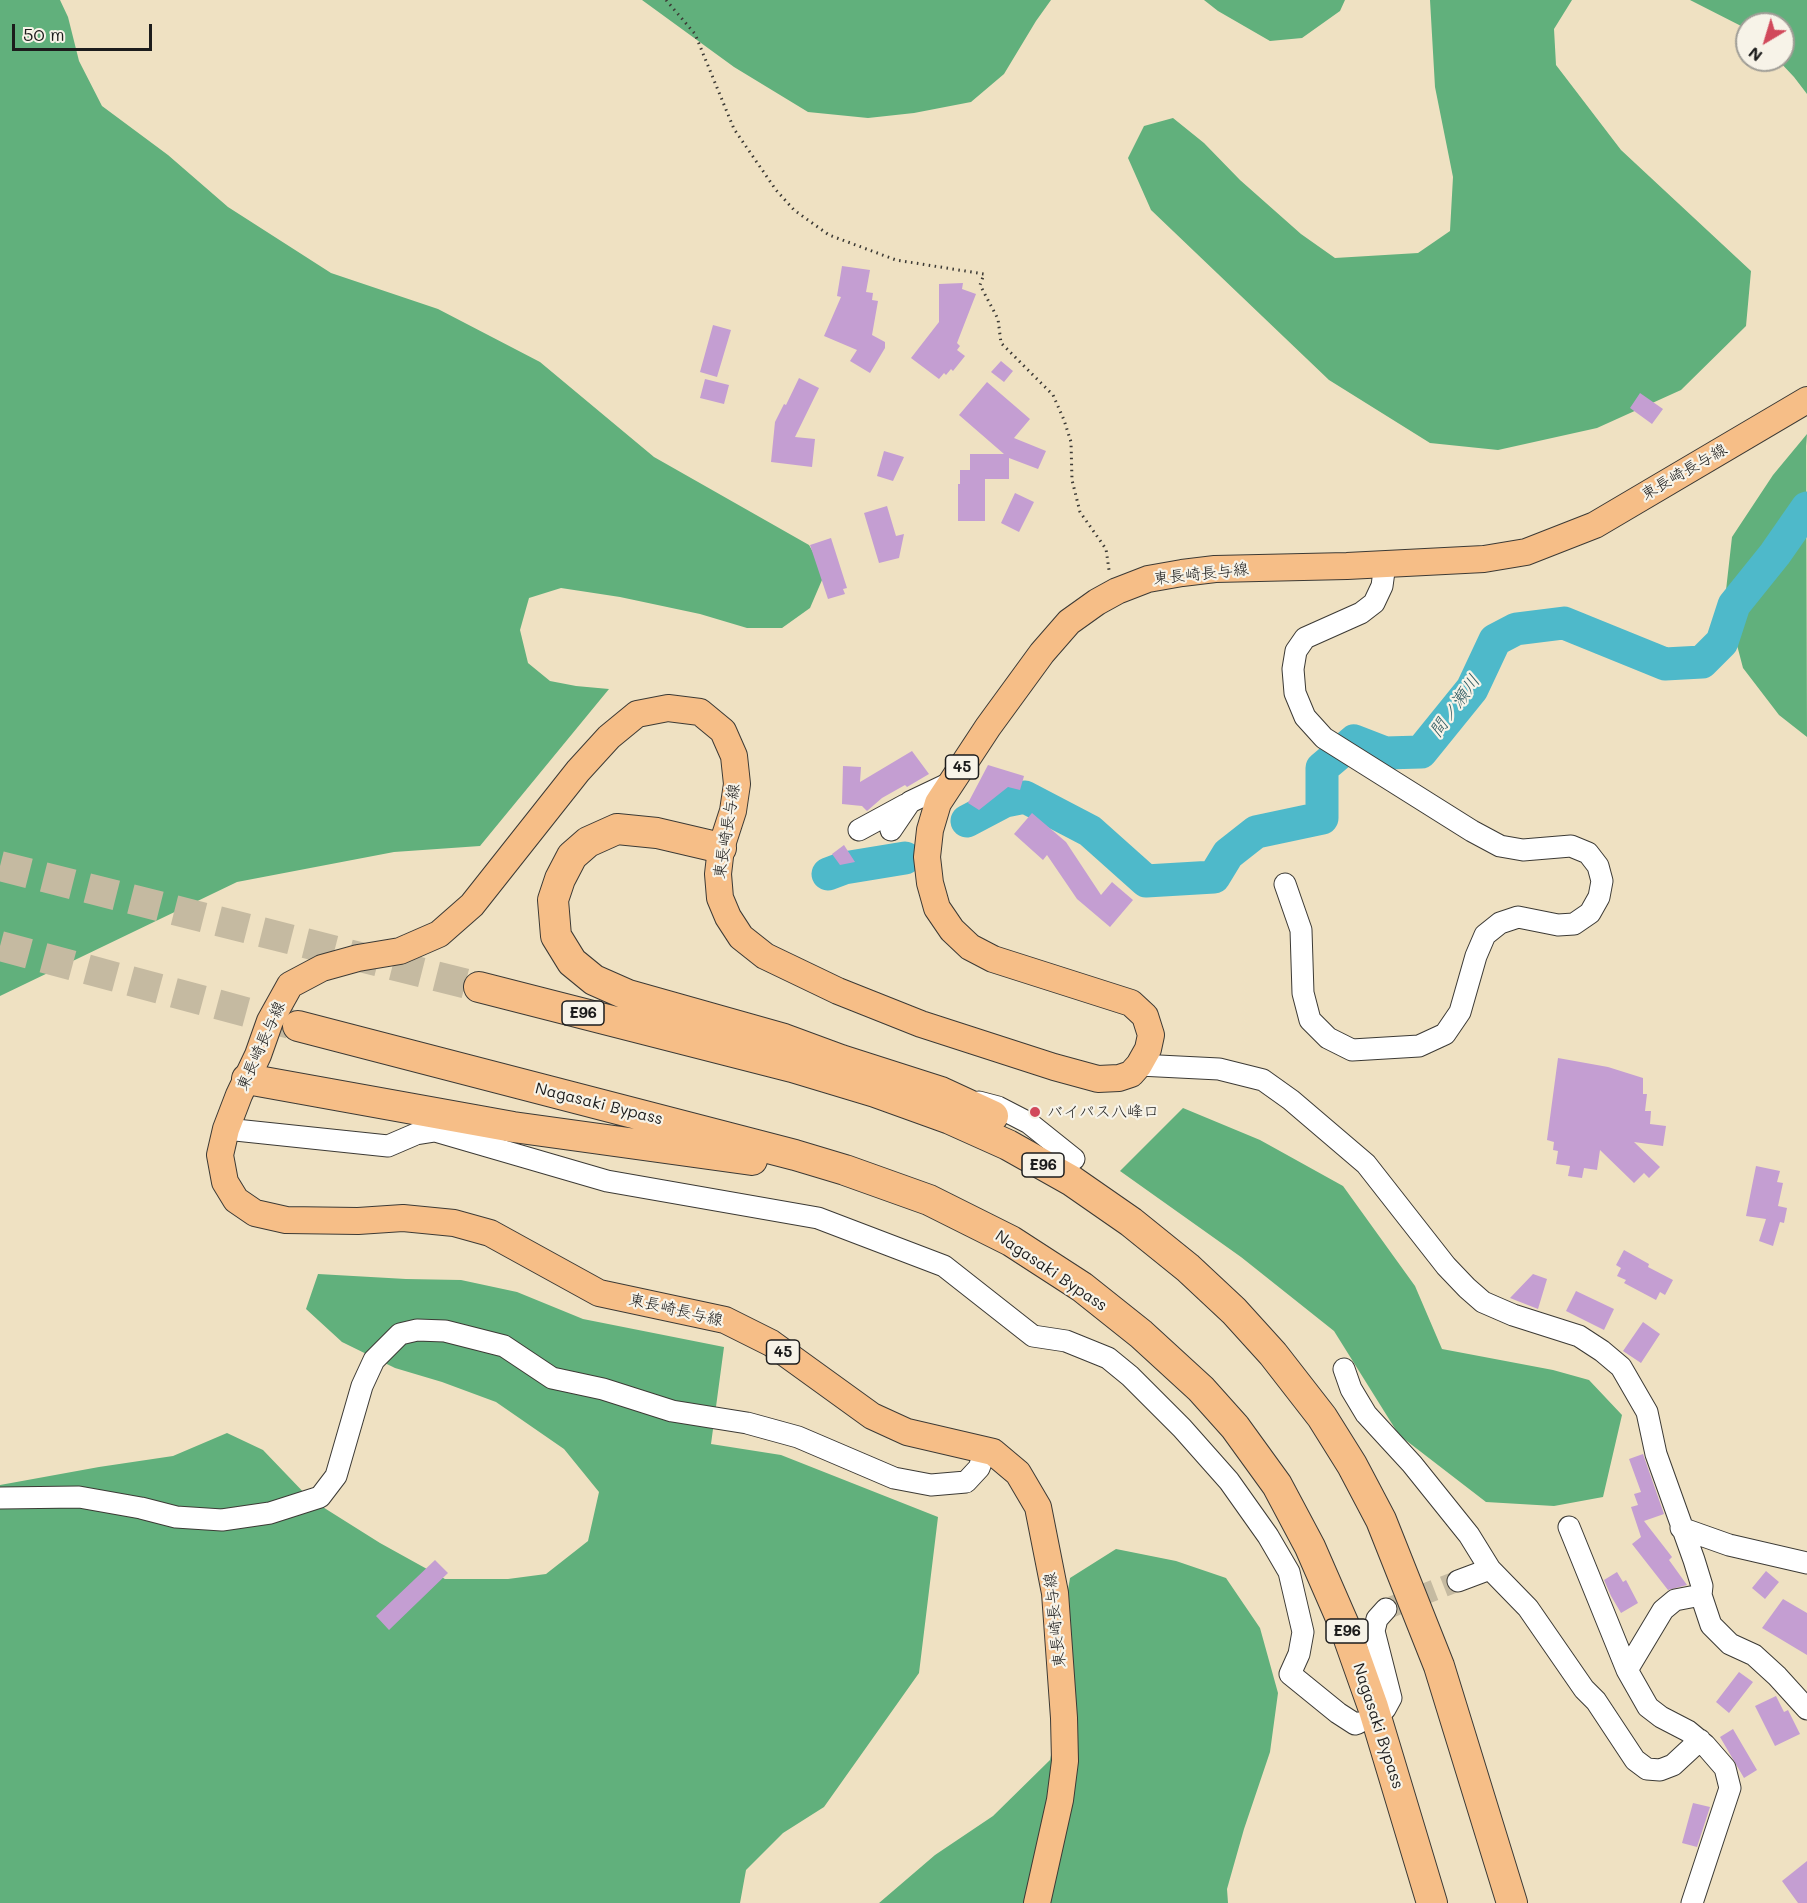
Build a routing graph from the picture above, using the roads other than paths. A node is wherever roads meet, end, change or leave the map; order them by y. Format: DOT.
graph roads {
  1 [pos="1807,400"];
  2 [pos="1384,564"];
  3 [pos="952,782"];
  4 [pos="910,802"];
  5 [pos="859,830"];
  6 [pos="891,830"];
  7 [pos="721,849"];
  8 [pos="1286,884"];
  9 [pos="479,987"];
  10 [pos="298,1026"];
  11 [pos="687,1039"];
  12 [pos="841,1060"];
  13 [pos="1139,1065"];
  14 [pos="247,1079"];
  15 [pos="226,1129"];
  16 [pos="844,1170"];
  17 [pos="1344,1369"];
  18 [pos="1322,1417"];
  19 [pos="986,1449"];
  20 [pos="0,1498"];
  21 [pos="1569,1527"];
  22 [pos="1681,1528"];
  23 [pos="1807,1563"];
  24 [pos="1490,1569"];
  25 [pos="1458,1581"];
  26 [pos="1701,1595"];
  27 [pos="1386,1609"];
  28 [pos="1627,1670"];
  29 [pos="1385,1709"];
  30 [pos="1807,1709"];
  31 [pos="1358,1723"];
  32 [pos="1700,1740"];
  33 [pos="1037,1903"];
  34 [pos="1432,1903"];
  35 [pos="1512,1903"];
  36 [pos="1692,1903"];
  1 -- 2 [label="main road, 東長崎長与線 / 45"];
  2 -- 3 [label="main road, 東長崎長与線 / 45"];
  2 -- 8 [label="street"];
  3 -- 4 [label="street"];
  3 -- 13 [label="main road, 東長崎長与線 / 45"];
  4 -- 5 [label="street"];
  4 -- 6 [label="street"];
  7 -- 12 [label="highway"];
  7 -- 13 [label="main road, 東長崎長与線 / 45"];
  7 -- 14 [label="main road, 東長崎長与線 / 45"];
  9 -- 11 [label="highway, E96"];
  10 -- 16 [label="highway, Nagasaki Bypass / E96"];
  11 -- 12 [label="highway"];
  11 -- 18 [label="highway, E96"];
  12 -- 18 [label="highway"];
  13 -- 22 [label="street"];
  14 -- 15 [label="main road, 東長崎長与線 / 45"];
  14 -- 16 [label="highway"];
  15 -- 19 [label="main road, 東長崎長与線 / 45"];
  15 -- 31 [label="street"];
  16 -- 34 [label="highway, Nagasaki Bypass / E96"];
  17 -- 24 [label="street"];
  18 -- 35 [label="highway, E96"];
  19 -- 20 [label="street"];
  19 -- 33 [label="main road, 東長崎長与線 / 45"];
  21 -- 28 [label="street"];
  22 -- 23 [label="street"];
  22 -- 26 [label="street"];
  24 -- 25 [label="street"];
  24 -- 32 [label="street"];
  26 -- 28 [label="street"];
  26 -- 30 [label="street"];
  27 -- 29 [label="street"];
  28 -- 32 [label="street"];
  32 -- 36 [label="street"];
}
